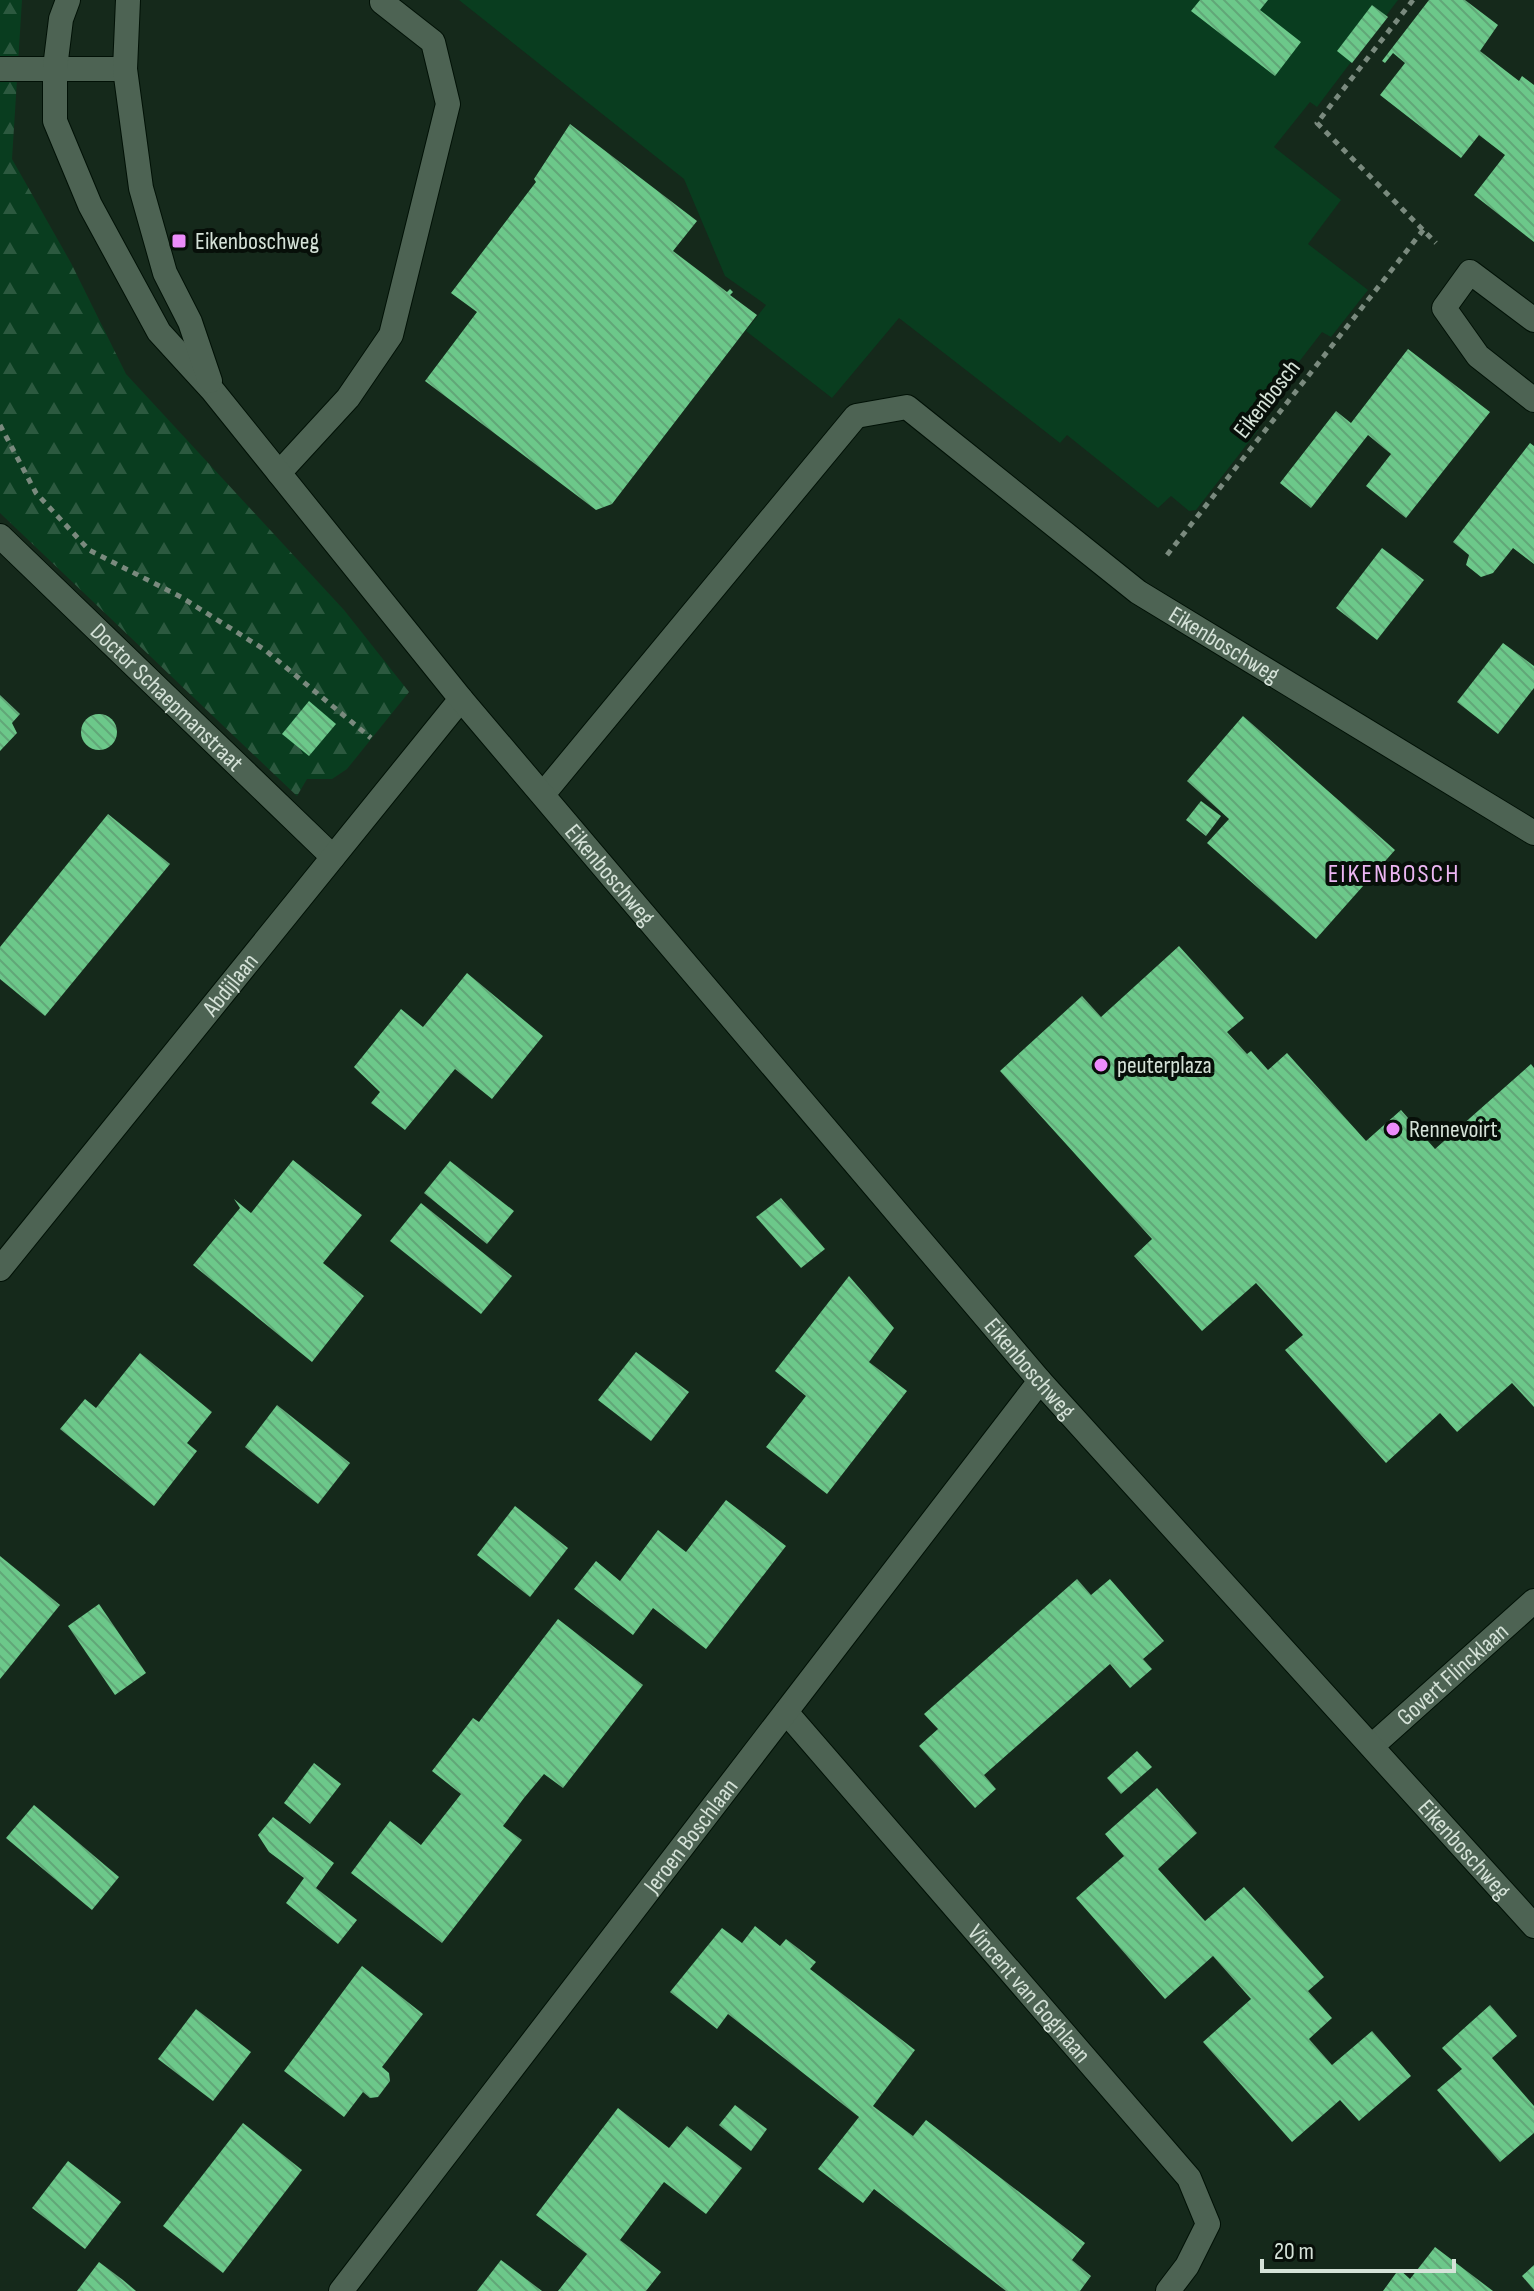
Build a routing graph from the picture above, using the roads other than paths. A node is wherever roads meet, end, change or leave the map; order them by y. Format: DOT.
graph roads {
  1 [pos="68,0"];
  2 [pos="128,0"];
  3 [pos="382,2"];
  4 [pos="55,68"];
  5 [pos="0,69"];
  6 [pos="125,69"];
  7 [pos="1534,320"];
  8 [pos="213,391"];
  9 [pos="1534,400"];
  10 [pos="279,473"];
  11 [pos="0,536"];
  12 [pos="461,699"];
  13 [pos="544,793"];
  14 [pos="1534,833"];
  15 [pos="333,857"];
  16 [pos="0,1269"];
  17 [pos="1040,1381"];
  18 [pos="1534,1601"];
  19 [pos="786,1712"];
  20 [pos="1372,1746"];
  21 [pos="1534,1926"];
  22 [pos="341,2291"];
  23 [pos="1168,2291"];
  1 -- 4 [label="street, Eikenboschweg"];
  2 -- 6 [label="street, Eikenboschweg"];
  3 -- 10 [label="street"];
  4 -- 5 [label="street"];
  4 -- 6 [label="street"];
  4 -- 8 [label="street, Eikenboschweg"];
  6 -- 8 [label="street, Eikenboschweg"];
  7 -- 9 [label="street"];
  8 -- 10 [label="street, Eikenboschweg"];
  10 -- 12 [label="street, Eikenboschweg"];
  11 -- 15 [label="street, Doctor Schaepmanstraat"];
  12 -- 13 [label="street, Eikenboschweg"];
  12 -- 15 [label="street, Abdijlaan"];
  13 -- 14 [label="street, Eikenboschweg"];
  13 -- 17 [label="street, Eikenboschweg"];
  15 -- 16 [label="street, Abdijlaan"];
  17 -- 19 [label="street, Jeroen Boschlaan"];
  17 -- 20 [label="street, Eikenboschweg"];
  18 -- 20 [label="street, Govert Flincklaan"];
  19 -- 22 [label="street, Jeroen Boschlaan"];
  19 -- 23 [label="street, Vincent van Goghlaan"];
  20 -- 21 [label="street, Eikenboschweg"];
}
